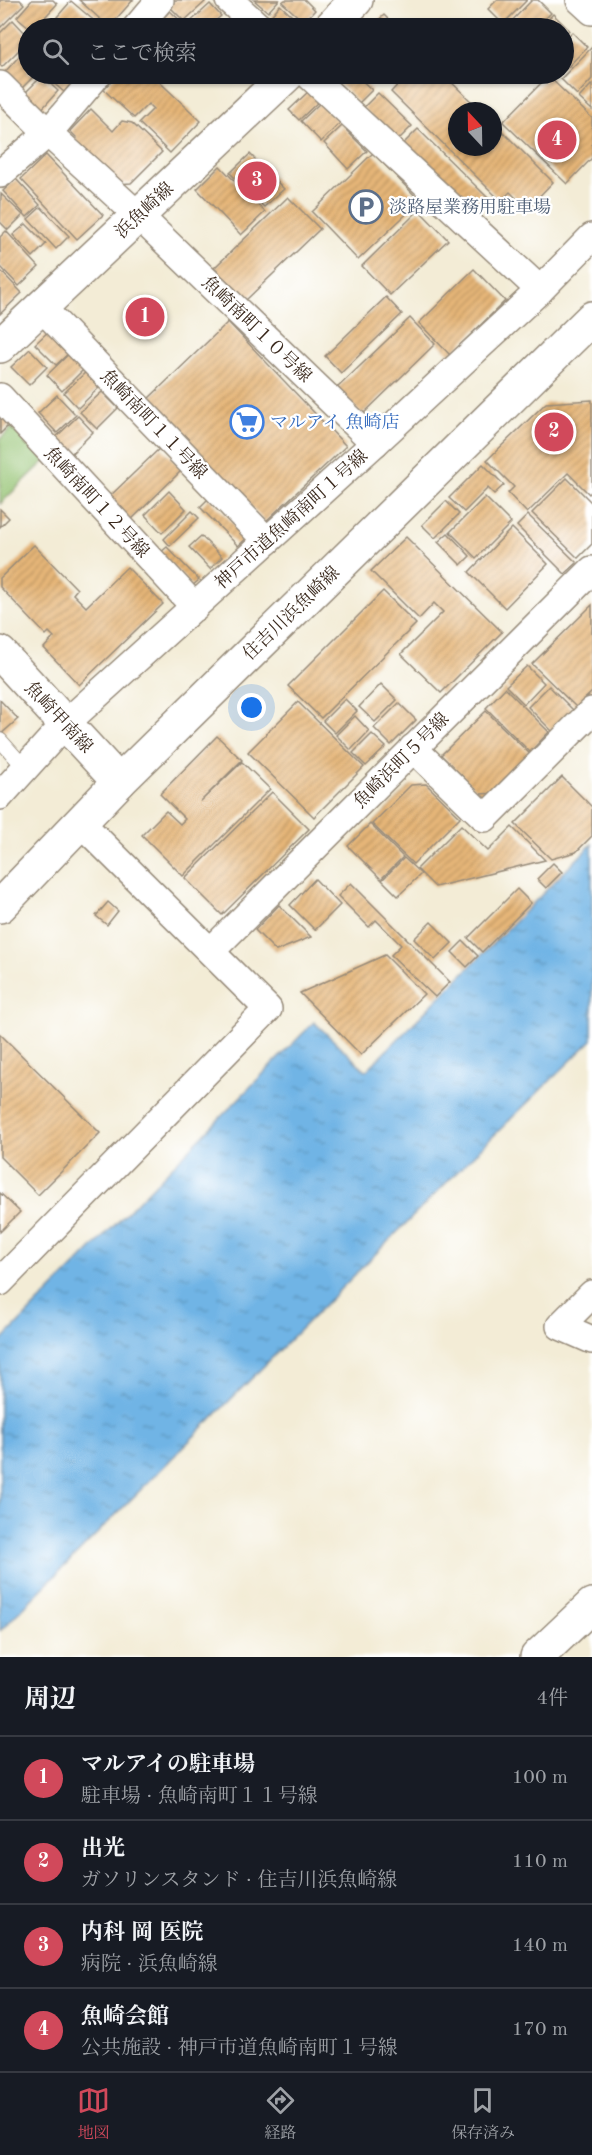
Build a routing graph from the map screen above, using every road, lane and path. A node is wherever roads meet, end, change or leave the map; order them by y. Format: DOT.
graph roads {
  1 [pos="160,0"];
  2 [pos="229,0"];
  3 [pos="356,0"];
  4 [pos="580,0"];
  5 [pos="592,11"];
  6 [pos="145,18"];
  7 [pos="249,18"];
  8 [pos="339,18"];
  9 [pos="90,84"];
  10 [pos="278,84"];
  11 [pos="319,84"];
  12 [pos="0,85"];
  13 [pos="48,133"];
  14 [pos="0,174"];
  15 [pos="139,216"];
  16 [pos="592,237"];
  17 [pos="540,290"];
  18 [pos="41,307"];
  19 [pos="590,324"];
  20 [pos="0,346"];
  21 [pos="0,396"];
  22 [pos="375,443"];
  23 [pos="267,541"];
  24 [pos="592,570"];
  25 [pos="195,607"];
  26 [pos="0,653"];
  27 [pos="592,711"];
  28 [pos="65,724"];
  29 [pos="0,740"];
  30 [pos="413,748"];
  31 [pos="25,768"];
  32 [pos="118,782"];
  33 [pos="0,796"];
  34 [pos="80,822"];
  35 [pos="0,906"];
  36 [pos="211,951"];
  37 [pos="0,1282"];
  38 [pos="592,1294"];
  39 [pos="592,1340"];
  40 [pos="592,1606"];
  41 [pos="538,1657"];
  1 -- 6 [label="street"];
  2 -- 7 [label="street"];
  3 -- 8 [label="main road"];
  4 -- 5 [label="street"];
  9 -- 13 [label="street"];
  10 -- 15 [label="main road, 浜魚崎線"];
  11 -- 17 [label="street"];
  12 -- 13 [label="street, 魚崎南町１０号線"];
  13 -- 14 [label="street"];
  13 -- 15 [label="street, 魚崎南町１０号線"];
  15 -- 18 [label="main road, 浜魚崎線"];
  15 -- 22 [label="street, 魚崎南町１０号線"];
  16 -- 17 [label="street, 神戸市道魚崎南町１号線"];
  17 -- 22 [label="street, 神戸市道魚崎南町１号線"];
  18 -- 20 [label="main road, 浜魚崎線"];
  18 -- 23 [label="street, 魚崎南町１１号線"];
  19 -- 32 [label="main road, 住吉川浜魚崎線"];
  21 -- 25 [label="street, 魚崎南町１２号線"];
  22 -- 23 [label="street, 神戸市道魚崎南町１号線"];
  23 -- 25 [label="street, 神戸市道魚崎南町１号線"];
  24 -- 30 [label="street, 魚崎浜町５号線"];
  25 -- 28 [label="street, 神戸市道魚崎南町１号線"];
  26 -- 28 [label="main road, 魚崎甲南線"];
  27 -- 30 [label="street"];
  28 -- 31 [label="street, 神戸市道魚崎南町１号線"];
  28 -- 32 [label="main road, 魚崎甲南線"];
  29 -- 31 [label="lane"];
  30 -- 36 [label="street, 魚崎浜町５号線"];
  31 -- 33 [label="street, 神戸市道魚崎南町１号線"];
  32 -- 34 [label="main road, 住吉川浜魚崎線"];
  34 -- 35 [label="main road, 住吉川浜魚崎線"];
  34 -- 36 [label="street"];
  36 -- 37 [label="street"];
  38 -- 39 [label="street"];
  40 -- 41 [label="main road"];
}
